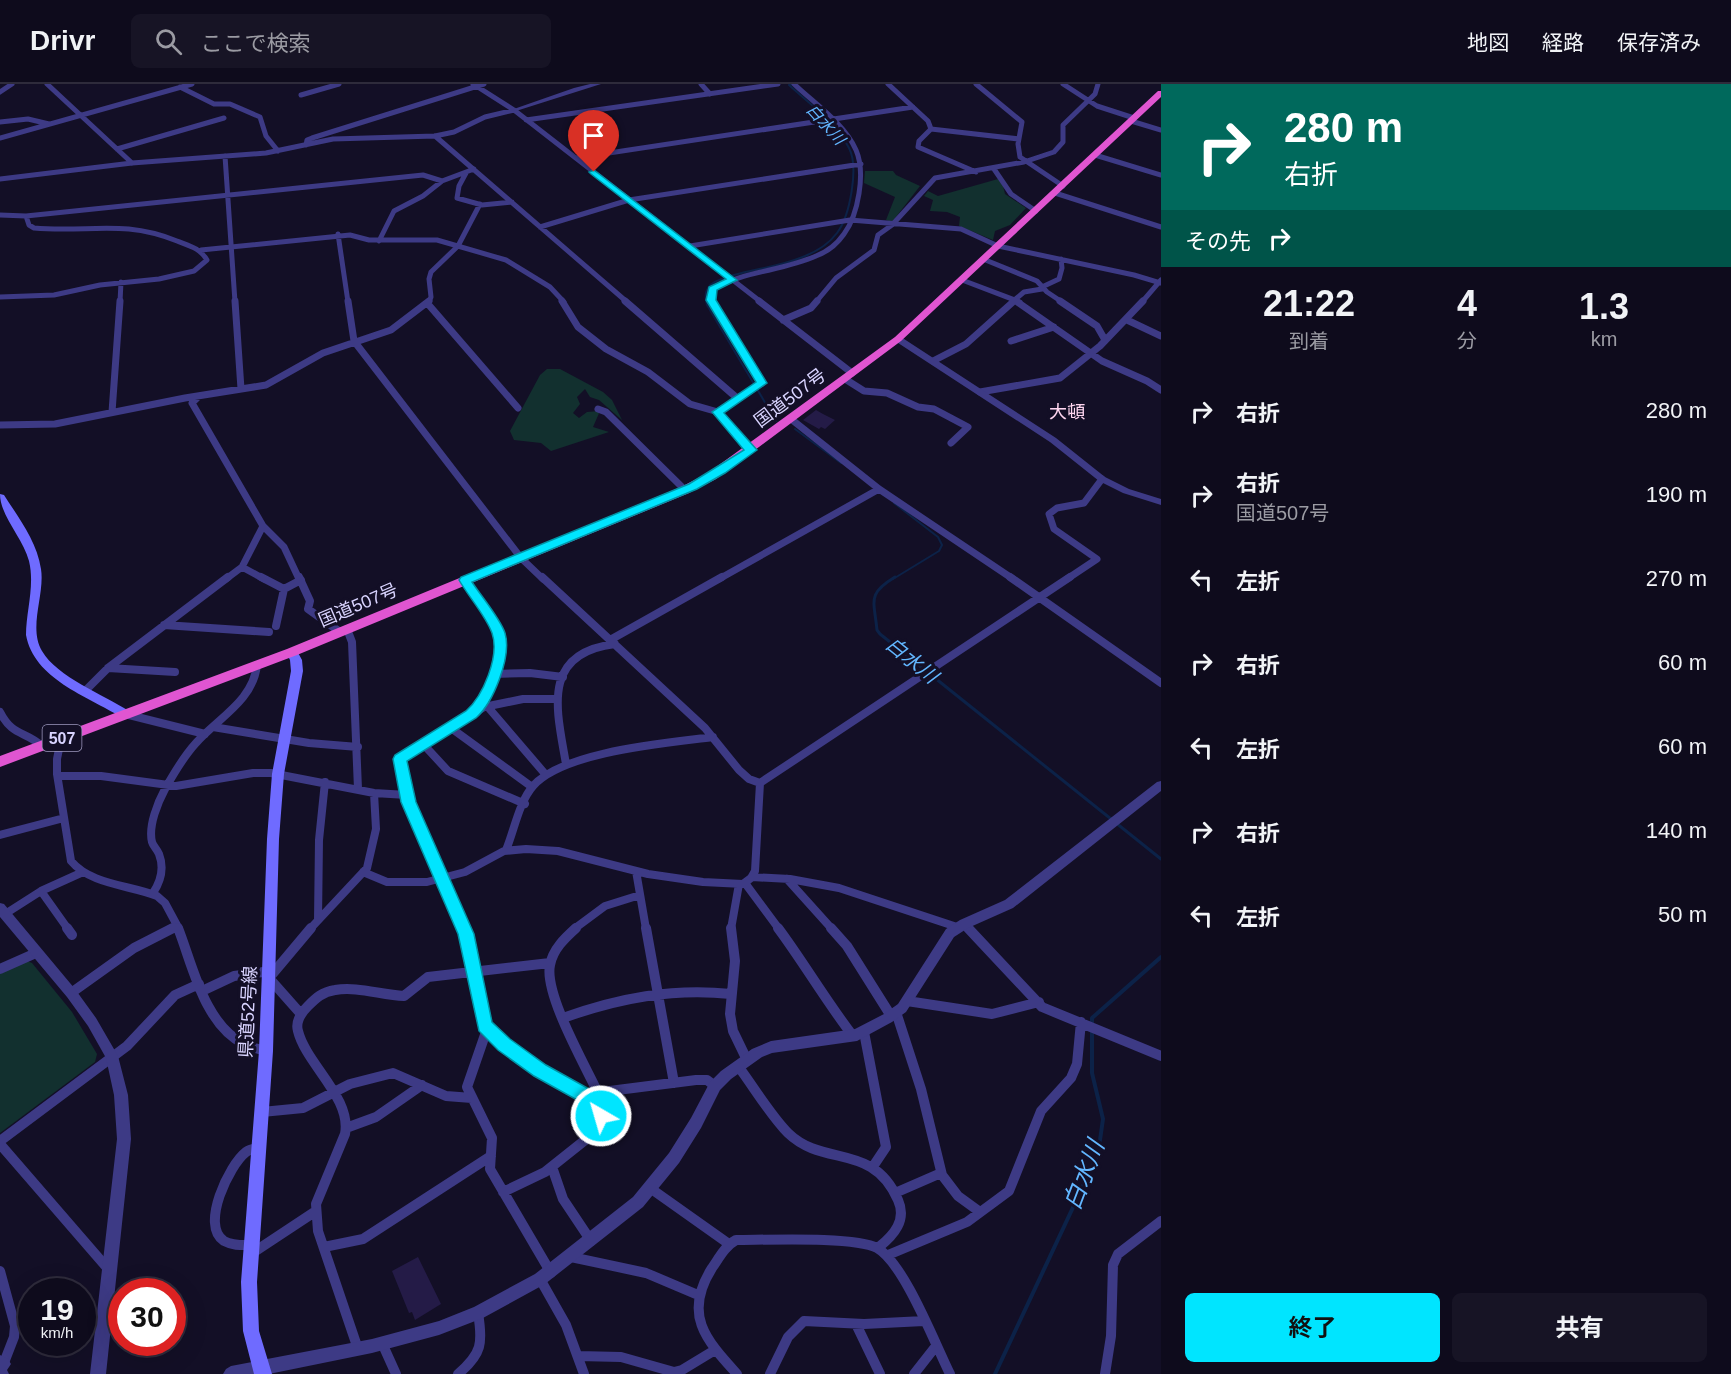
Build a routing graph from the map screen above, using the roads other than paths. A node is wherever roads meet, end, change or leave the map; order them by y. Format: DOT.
graph roads {
  1 [pos="12,84"];
  2 [pos="47,84"];
  3 [pos="192,84"];
  4 [pos="339,84"];
  5 [pos="484,84"];
  6 [pos="598,84"];
  7 [pos="701,84"];
  8 [pos="778,84"];
  9 [pos="794,84"];
  10 [pos="888,84"];
  11 [pos="976,84"];
  12 [pos="1063,84"];
  13 [pos="1098,84"];
  14 [pos="475,85"];
  15 [pos="180,87"];
  16 [pos="0,92"];
  17 [pos="1161,93"];
  18 [pos="710,94"];
  19 [pos="301,95"];
  20 [pos="1087,102"];
  21 [pos="913,107"];
  22 [pos="514,110"];
  23 [pos="83,115"];
  24 [pos="224,118"];
  25 [pos="1132,119"];
  26 [pos="526,120"];
  27 [pos="831,120"];
  28 [pos="0,122"];
  29 [pos="49,124"];
  30 [pos="932,129"];
  31 [pos="1161,130"];
  32 [pos="435,136"];
  33 [pos="0,138"];
  34 [pos="1019,139"];
  35 [pos="306,145"];
  36 [pos="117,149"];
  37 [pos="278,151"];
  38 [pos="1095,155"];
  39 [pos="225,156"];
  40 [pos="576,158"];
  41 [pos="1024,162"];
  42 [pos="132,163"];
  43 [pos="861,164"];
  44 [pos="474,169"];
  45 [pos="994,169"];
  46 [pos="976,172"];
  47 [pos="466,173"];
  48 [pos="1161,175"];
  49 [pos="0,179"];
  50 [pos="442,181"];
  51 [pos="1059,189"];
  52 [pos="229,195"];
  53 [pos="629,200"];
  54 [pos="512,201"];
  55 [pos="480,204"];
  56 [pos="1036,211"];
  57 [pos="0,215"];
  58 [pos="26,216"];
  59 [pos="850,220"];
  60 [pos="892,225"];
  61 [pos="540,227"];
  62 [pos="1161,227"];
  63 [pos="338,234"];
  64 [pos="379,241"];
  65 [pos="232,246"];
  66 [pos="458,246"];
  67 [pos="690,246"];
  68 [pos="998,246"];
  69 [pos="201,250"];
  70 [pos="983,259"];
  71 [pos="1061,259"];
  72 [pos="732,280"];
  73 [pos="963,280"];
  74 [pos="121,282"];
  75 [pos="1160,282"];
  76 [pos="1042,288"];
  77 [pos="0,297"];
  78 [pos="1015,299"];
  79 [pos="428,304"];
  80 [pos="783,320"];
  81 [pos="1127,320"];
  82 [pos="1054,327"];
  83 [pos="1161,336"];
  84 [pos="898,339"];
  85 [pos="1011,340"];
  86 [pos="1106,340"];
  87 [pos="354,341"];
  88 [pos="1091,354"];
  89 [pos="933,361"];
  90 [pos="849,376"];
  91 [pos="241,389"];
  92 [pos="1161,390"];
  93 [pos="980,392"];
  94 [pos="199,396"];
  95 [pos="737,398"];
  96 [pos="518,408"];
  97 [pos="598,409"];
  98 [pos="112,412"];
  99 [pos="718,412"];
  100 [pos="791,419"];
  101 [pos="0,425"];
  102 [pos="951,443"];
  103 [pos="751,450"];
  104 [pos="1102,479"];
  105 [pos="879,489"];
  106 [pos="685,490"];
  107 [pos="0,497"];
  108 [pos="1161,502"];
  109 [pos="263,526"];
  110 [pos="521,558"];
  111 [pos="242,567"];
  112 [pos="301,580"];
  113 [pos="465,580"];
  114 [pos="284,589"];
  115 [pos="1040,597"];
  116 [pos="164,625"];
  117 [pos="344,631"];
  118 [pos="612,642"];
  119 [pos="292,652"];
  120 [pos="257,665"];
  121 [pos="108,668"];
  122 [pos="175,672"];
  123 [pos="493,674"];
  124 [pos="563,676"];
  125 [pos="1161,683"];
  126 [pos="86,690"];
  127 [pos="556,699"];
  128 [pos="487,706"];
  129 [pos="0,712"];
  130 [pos="125,714"];
  131 [pos="471,715"];
  132 [pos="451,728"];
  133 [pos="209,730"];
  134 [pos="713,737"];
  135 [pos="61,739"];
  136 [pos="285,739"];
  137 [pos="424,745"];
  138 [pos="42,746"];
  139 [pos="358,747"];
  140 [pos="0,762"];
  141 [pos="566,764"];
  142 [pos="278,774"];
  143 [pos="546,775"];
  144 [pos="57,776"];
  145 [pos="325,782"];
  146 [pos="760,783"];
  147 [pos="1161,785"];
  148 [pos="169,786"];
  149 [pos="532,787"];
  150 [pos="358,789"];
  151 [pos="374,793"];
  152 [pos="407,795"];
  153 [pos="525,804"];
  154 [pos="64,818"];
  155 [pos="0,835"];
  156 [pos="506,850"];
  157 [pos="636,871"];
  158 [pos="83,872"];
  159 [pos="363,872"];
  160 [pos="440,878"];
  161 [pos="788,879"];
  162 [pos="745,881"];
  163 [pos="41,891"];
  164 [pos="153,892"];
  165 [pos="640,895"];
  166 [pos="2,911"];
  167 [pos="318,920"];
  168 [pos="177,926"];
  169 [pos="960,926"];
  170 [pos="72,935"];
  171 [pos="36,953"];
  172 [pos="550,963"];
  173 [pos="0,969"];
  174 [pos="474,971"];
  175 [pos="270,975"];
  176 [pos="201,988"];
  177 [pos="658,992"];
  178 [pos="71,993"];
  179 [pos="731,994"];
  180 [pos="908,1001"];
  181 [pos="1039,1002"];
  182 [pos="300,1013"];
  183 [pos="894,1014"];
  184 [pos="563,1018"];
  185 [pos="1081,1022"];
  186 [pos="484,1026"];
  187 [pos="859,1034"];
  188 [pos="266,1051"];
  189 [pos="111,1056"];
  190 [pos="1161,1056"];
  191 [pos="742,1063"];
  192 [pos="674,1083"];
  193 [pos="422,1085"];
  194 [pos="715,1086"];
  195 [pos="334,1092"];
  196 [pos="598,1093"];
  197 [pos="586,1094"];
  198 [pos="472,1098"];
  199 [pos="262,1112"];
  200 [pos="346,1128"];
  201 [pos="0,1142"];
  202 [pos="259,1149"];
  203 [pos="491,1156"];
  204 [pos="874,1165"];
  205 [pos="552,1167"];
  206 [pos="941,1173"];
  207 [pos="650,1188"];
  208 [pos="503,1192"];
  209 [pos="896,1193"];
  210 [pos="316,1211"];
  211 [pos="980,1212"];
  212 [pos="1161,1221"];
  213 [pos="591,1241"];
  214 [pos="729,1244"];
  215 [pos="324,1248"];
  216 [pos="251,1250"];
  217 [pos="884,1251"];
  218 [pos="571,1257"];
  219 [pos="110,1270"];
  220 [pos="0,1271"];
  221 [pos="545,1276"];
  222 [pos="698,1295"];
  223 [pos="478,1313"];
  224 [pos="924,1321"];
  225 [pos="856,1324"];
  226 [pos="382,1343"];
  227 [pos="936,1346"];
  228 [pos="358,1349"];
  229 [pos="715,1350"];
  230 [pos="578,1356"];
  231 [pos="1,1370"];
  232 [pos="262,1371"];
  233 [pos="98,1374"];
  234 [pos="231,1374"];
  235 [pos="396,1374"];
  236 [pos="458,1374"];
  237 [pos="584,1374"];
  238 [pos="737,1374"];
  239 [pos="770,1374"];
  240 [pos="880,1374"];
  241 [pos="914,1374"];
  242 [pos="950,1374"];
  243 [pos="1105,1374"];
  1 -- 16 [label="street"];
  2 -- 23 [label="street"];
  3 -- 15 [label="street"];
  4 -- 19 [label="street"];
  5 -- 14 [label="street"];
  6 -- 22 [label="street"];
  7 -- 18 [label="street"];
  8 -- 18 [label="street"];
  9 -- 27 [label="street"];
  10 -- 21 [label="street"];
  11 -- 34 [label="street"];
  12 -- 20 [label="street"];
  13 -- 20 [label="street"];
  14 -- 22 [label="street"];
  14 -- 35 [label="street"];
  15 -- 23 [label="street"];
  15 -- 37 [label="street"];
  17 -- 25 [label="highway, 国道507号 / 507"];
  18 -- 26 [label="street"];
  20 -- 25 [label="street"];
  20 -- 41 [label="street"];
  21 -- 27 [label="street"];
  21 -- 30 [label="street"];
  22 -- 26 [label="street"];
  22 -- 32 [label="street"];
  23 -- 29 [label="street"];
  23 -- 36 [label="street"];
  24 -- 36 [label="street"];
  25 -- 31 [label="street"];
  25 -- 38 [label="highway, 国道507号 / 507"];
  26 -- 40 [label="street"];
  27 -- 40 [label="street"];
  27 -- 43 [label="street"];
  28 -- 29 [label="street"];
  29 -- 33 [label="street"];
  30 -- 34 [label="street"];
  30 -- 46 [label="street"];
  32 -- 35 [label="street"];
  32 -- 44 [label="street"];
  34 -- 41 [label="street"];
  35 -- 37 [label="street"];
  36 -- 42 [label="street"];
  37 -- 39 [label="street"];
  38 -- 48 [label="street"];
  38 -- 51 [label="highway, 国道507号 / 507"];
  39 -- 42 [label="street"];
  39 -- 52 [label="street"];
  40 -- 53 [label="street"];
  41 -- 45 [label="street"];
  41 -- 51 [label="street"];
  42 -- 49 [label="street"];
  43 -- 53 [label="street"];
  43 -- 59 [label="street"];
  44 -- 47 [label="street"];
  44 -- 54 [label="street"];
  45 -- 46 [label="street"];
  45 -- 56 [label="street"];
  46 -- 60 [label="street"];
  47 -- 50 [label="street"];
  47 -- 55 [label="street"];
  50 -- 52 [label="street"];
  50 -- 64 [label="street"];
  51 -- 56 [label="highway, 国道507号 / 507"];
  51 -- 62 [label="street"];
  52 -- 58 [label="street"];
  52 -- 65 [label="street"];
  53 -- 61 [label="street"];
  53 -- 67 [label="street"];
  54 -- 55 [label="street"];
  54 -- 61 [label="street"];
  55 -- 66 [label="street"];
  56 -- 68 [label="highway, 国道507号 / 507"];
  57 -- 58 [label="street"];
  58 -- 69 [label="street"];
  59 -- 60 [label="street"];
  59 -- 67 [label="street"];
  59 -- 72 [label="street"];
  60 -- 68 [label="street"];
  60 -- 80 [label="street"];
  61 -- 95 [label="street"];
  63 -- 64 [label="street"];
  63 -- 65 [label="street"];
  63 -- 87 [label="street"];
  64 -- 66 [label="street"];
  65 -- 69 [label="street"];
  65 -- 91 [label="street"];
  66 -- 79 [label="street"];
  66 -- 99 [label="street"];
  67 -- 72 [label="street"];
  68 -- 70 [label="highway, 国道507号 / 507"];
  68 -- 71 [label="street"];
  69 -- 74 [label="street"];
  70 -- 73 [label="highway, 国道507号 / 507"];
  70 -- 76 [label="street"];
  71 -- 75 [label="street"];
  71 -- 76 [label="street"];
  72 -- 80 [label="street"];
  72 -- 95 [label="street"];
  73 -- 78 [label="street"];
  73 -- 84 [label="highway, 国道507号 / 507"];
  74 -- 77 [label="street"];
  74 -- 98 [label="street"];
  75 -- 81 [label="street"];
  76 -- 78 [label="street"];
  76 -- 86 [label="street"];
  78 -- 82 [label="street"];
  78 -- 89 [label="street"];
  79 -- 87 [label="street"];
  79 -- 96 [label="street"];
  80 -- 90 [label="street"];
  81 -- 83 [label="street"];
  81 -- 86 [label="street"];
  82 -- 85 [label="street"];
  82 -- 88 [label="street"];
  84 -- 89 [label="street"];
  84 -- 90 [label="highway, 国道507号 / 507"];
  86 -- 88 [label="street"];
  87 -- 91 [label="street"];
  87 -- 110 [label="street"];
  88 -- 92 [label="street"];
  88 -- 93 [label="street"];
  89 -- 93 [label="street"];
  90 -- 100 [label="highway, 国道507号 / 507"];
  90 -- 102 [label="street"];
  91 -- 94 [label="street"];
  93 -- 104 [label="street"];
  94 -- 98 [label="street"];
  94 -- 109 [label="street"];
  95 -- 99 [label="street"];
  97 -- 106 [label="street"];
  98 -- 101 [label="street"];
  99 -- 103 [label="street"];
  100 -- 103 [label="highway, 国道507号 / 507"];
  100 -- 105 [label="street"];
  103 -- 106 [label="highway, 国道507号 / 507"];
  104 -- 108 [label="street"];
  104 -- 115 [label="street"];
  105 -- 115 [label="street"];
  105 -- 118 [label="street"];
  106 -- 110 [label="highway, 国道507号 / 507"];
  107 -- 126 [label="main road"];
  109 -- 111 [label="street"];
  109 -- 112 [label="street"];
  110 -- 113 [label="highway, 国道507号 / 507"];
  110 -- 118 [label="street"];
  111 -- 114 [label="street"];
  111 -- 116 [label="street"];
  112 -- 114 [label="street"];
  112 -- 117 [label="street"];
  113 -- 117 [label="highway, 国道507号 / 507"];
  113 -- 123 [label="street"];
  114 -- 116 [label="street"];
  115 -- 125 [label="street"];
  115 -- 146 [label="street"];
  116 -- 121 [label="street"];
  117 -- 119 [label="highway, 国道507号 / 507"];
  117 -- 139 [label="street"];
  118 -- 124 [label="street"];
  118 -- 134 [label="street"];
  119 -- 120 [label="highway, 国道507号 / 507"];
  119 -- 136 [label="main road, 県道52号線"];
  120 -- 130 [label="highway, 国道507号 / 507"];
  120 -- 133 [label="street"];
  121 -- 122 [label="street"];
  121 -- 126 [label="street"];
  123 -- 124 [label="street"];
  123 -- 131 [label="street"];
  124 -- 127 [label="street"];
  126 -- 130 [label="main road"];
  127 -- 128 [label="street"];
  127 -- 141 [label="street"];
  128 -- 131 [label="street"];
  128 -- 143 [label="street"];
  129 -- 138 [label="street"];
  130 -- 133 [label="street"];
  130 -- 135 [label="highway, 国道507号 / 507"];
  131 -- 132 [label="street"];
  132 -- 137 [label="street"];
  132 -- 149 [label="street"];
  133 -- 136 [label="street"];
  133 -- 148 [label="street"];
  134 -- 141 [label="street"];
  134 -- 146 [label="street"];
  135 -- 138 [label="highway, 国道507号 / 507"];
  135 -- 144 [label="street"];
  136 -- 139 [label="street"];
  136 -- 142 [label="main road, 県道52号線"];
  137 -- 152 [label="street"];
  137 -- 153 [label="street"];
  138 -- 140 [label="highway, 国道507号 / 507"];
  139 -- 150 [label="street"];
  141 -- 143 [label="street"];
  142 -- 145 [label="street"];
  142 -- 148 [label="street"];
  142 -- 175 [label="main road, 県道52号線"];
  143 -- 149 [label="street"];
  144 -- 148 [label="street"];
  144 -- 154 [label="street"];
  145 -- 150 [label="street"];
  145 -- 167 [label="street"];
  146 -- 162 [label="street"];
  147 -- 169 [label="street"];
  148 -- 164 [label="street"];
  149 -- 153 [label="street"];
  150 -- 151 [label="street"];
  151 -- 152 [label="street"];
  151 -- 159 [label="street"];
  152 -- 160 [label="street"];
  153 -- 156 [label="street"];
  154 -- 155 [label="street"];
  154 -- 158 [label="street"];
  156 -- 157 [label="street"];
  156 -- 160 [label="street"];
  157 -- 162 [label="street"];
  157 -- 165 [label="street"];
  158 -- 163 [label="street"];
  158 -- 164 [label="street"];
  159 -- 160 [label="street"];
  159 -- 167 [label="street"];
  160 -- 174 [label="street"];
  161 -- 162 [label="street"];
  161 -- 169 [label="street"];
  161 -- 183 [label="street"];
  162 -- 179 [label="street"];
  162 -- 187 [label="street"];
  163 -- 166 [label="street"];
  163 -- 170 [label="street"];
  164 -- 168 [label="street"];
  165 -- 172 [label="street"];
  165 -- 177 [label="street"];
  166 -- 171 [label="street"];
  167 -- 175 [label="street"];
  168 -- 176 [label="street"];
  168 -- 178 [label="street"];
  169 -- 180 [label="street"];
  169 -- 181 [label="street"];
  171 -- 173 [label="street"];
  171 -- 178 [label="street"];
  172 -- 174 [label="street"];
  172 -- 184 [label="street"];
  174 -- 182 [label="street"];
  174 -- 186 [label="street"];
  175 -- 176 [label="street"];
  175 -- 182 [label="street"];
  175 -- 188 [label="main road, 県道52号線"];
  176 -- 188 [label="street"];
  176 -- 189 [label="street"];
  177 -- 179 [label="street"];
  177 -- 184 [label="street"];
  177 -- 192 [label="street"];
  178 -- 189 [label="street"];
  179 -- 191 [label="street"];
  180 -- 181 [label="street"];
  180 -- 183 [label="street"];
  181 -- 185 [label="street"];
  182 -- 195 [label="street"];
  183 -- 187 [label="street"];
  183 -- 206 [label="street"];
  184 -- 196 [label="street"];
  185 -- 190 [label="street"];
  185 -- 211 [label="street"];
  186 -- 197 [label="street"];
  186 -- 198 [label="street"];
  187 -- 191 [label="street"];
  187 -- 204 [label="street"];
  188 -- 199 [label="main road, 県道52号線"];
  189 -- 201 [label="street"];
  189 -- 219 [label="street"];
  191 -- 194 [label="street"];
  191 -- 204 [label="street"];
  192 -- 194 [label="street"];
  192 -- 196 [label="street"];
  193 -- 195 [label="street"];
  193 -- 198 [label="street"];
  193 -- 200 [label="street"];
  194 -- 207 [label="street"];
  195 -- 199 [label="street"];
  195 -- 200 [label="street"];
  196 -- 197 [label="street"];
  197 -- 205 [label="street"];
  198 -- 203 [label="street"];
  199 -- 202 [label="main road, 県道52号線"];
  200 -- 210 [label="street"];
  201 -- 219 [label="street"];
  202 -- 216 [label="main road, 県道52号線"];
  202 -- 216 [label="street"];
  203 -- 208 [label="street"];
  203 -- 215 [label="street"];
  204 -- 209 [label="street"];
  205 -- 208 [label="street"];
  205 -- 213 [label="street"];
  206 -- 209 [label="street"];
  206 -- 211 [label="street"];
  207 -- 213 [label="street"];
  207 -- 214 [label="street"];
  208 -- 221 [label="street"];
  209 -- 217 [label="street"];
  210 -- 215 [label="street"];
  210 -- 216 [label="street"];
  211 -- 217 [label="street"];
  212 -- 243 [label="street"];
  213 -- 218 [label="street"];
  214 -- 217 [label="street"];
  214 -- 222 [label="street"];
  215 -- 228 [label="street"];
  216 -- 232 [label="main road, 県道52号線"];
  217 -- 224 [label="street"];
  218 -- 221 [label="street"];
  218 -- 222 [label="street"];
  219 -- 233 [label="street"];
  220 -- 231 [label="street"];
  221 -- 223 [label="street"];
  221 -- 230 [label="street"];
  222 -- 229 [label="street"];
  223 -- 226 [label="street"];
  223 -- 236 [label="street"];
  224 -- 225 [label="street"];
  224 -- 227 [label="street"];
  225 -- 239 [label="street"];
  225 -- 240 [label="street"];
  226 -- 228 [label="street"];
  226 -- 235 [label="street"];
  227 -- 241 [label="street"];
  227 -- 242 [label="street"];
  228 -- 232 [label="street"];
  229 -- 230 [label="street"];
  229 -- 238 [label="street"];
  230 -- 237 [label="street"];
  232 -- 234 [label="street"];
}
